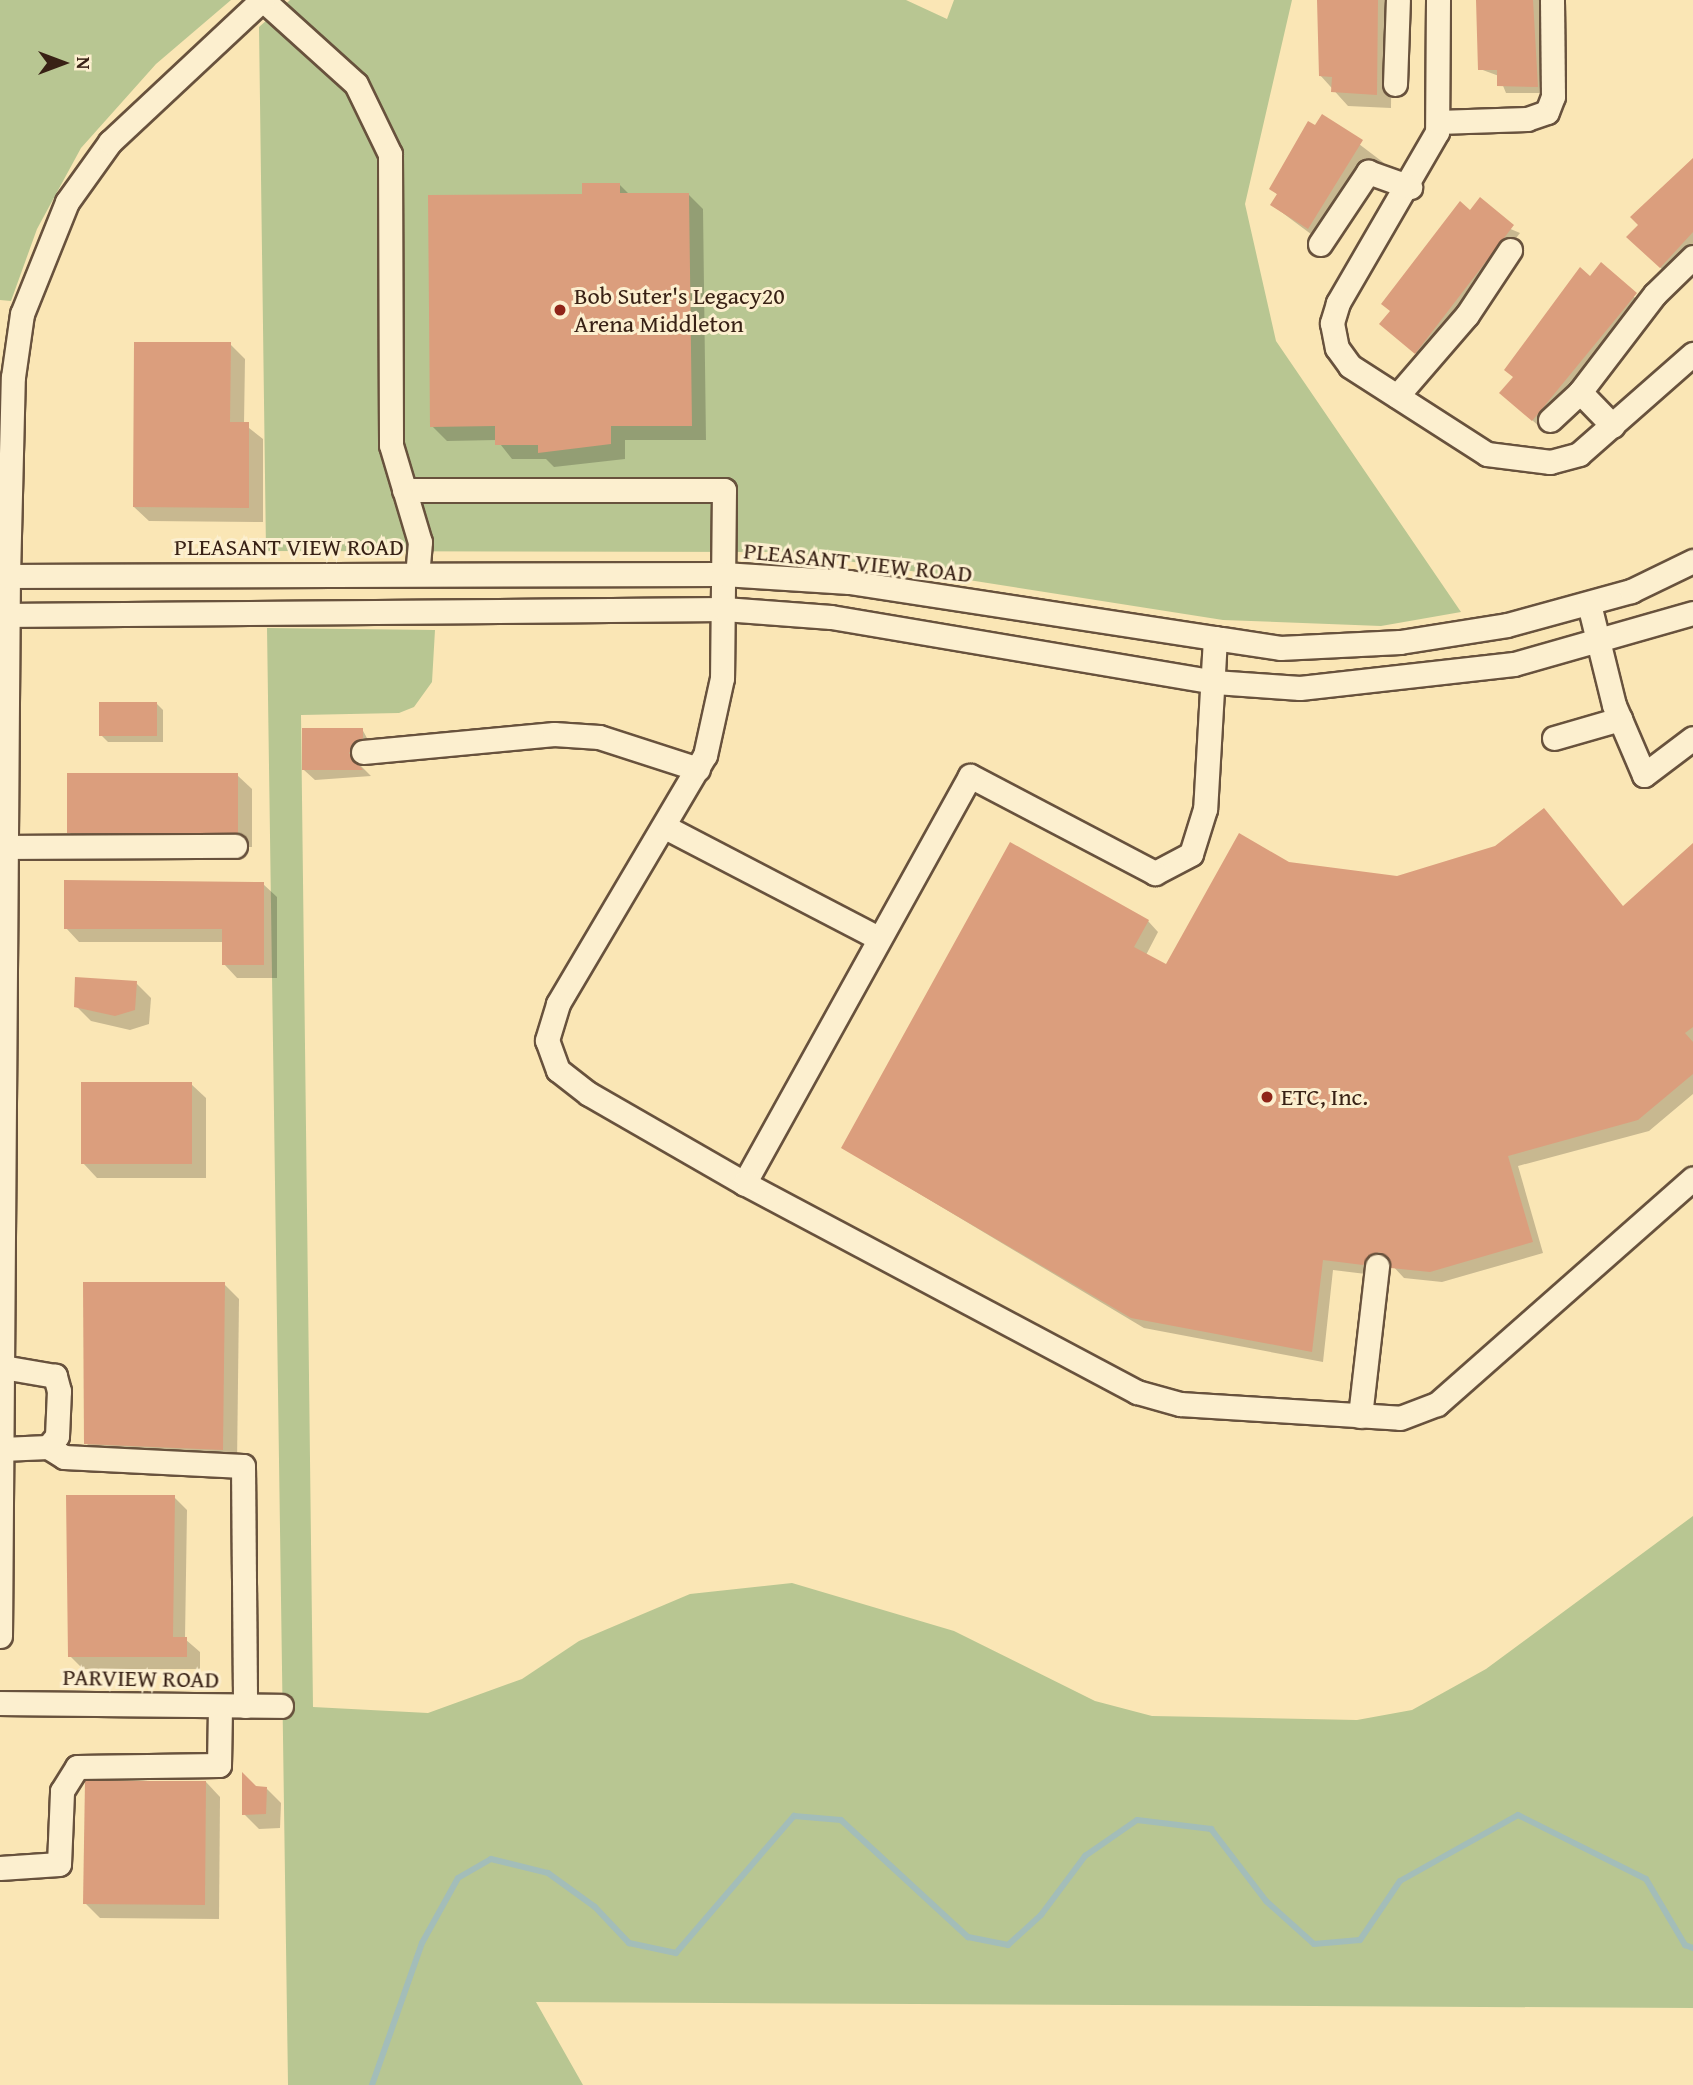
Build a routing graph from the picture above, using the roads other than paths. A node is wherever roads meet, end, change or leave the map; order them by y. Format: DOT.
graph roads {
  1 [pos="263,0"];
  2 [pos="1398,0"];
  3 [pos="1438,0"];
  4 [pos="1552,0"];
  5 [pos="1395,84"];
  6 [pos="1438,121"];
  7 [pos="1410,187"];
  8 [pos="1321,244"];
  9 [pos="1510,250"];
  10 [pos="1693,257"];
  11 [pos="1693,355"];
  12 [pos="1580,392"];
  13 [pos="1397,396"];
  14 [pos="1550,420"];
  15 [pos="1612,426"];
  16 [pos="404,490"];
  17 [pos="1693,561"];
  18 [pos="417,573"];
  19 [pos="723,573"];
  20 [pos="4,576"];
  21 [pos="1589,604"];
  22 [pos="724,609"];
  23 [pos="1693,613"];
  24 [pos="4,615"];
  25 [pos="1215,638"];
  26 [pos="1598,643"];
  27 [pos="1214,682"];
  28 [pos="1620,719"];
  29 [pos="1553,738"];
  30 [pos="1693,738"];
  31 [pos="363,752"];
  32 [pos="698,769"];
  33 [pos="667,828"];
  34 [pos="235,846"];
  35 [pos="5,858"];
  36 [pos="878,938"];
  37 [pos="3,949"];
  38 [pos="3,978"];
  39 [pos="1693,1178"];
  40 [pos="744,1183"];
  41 [pos="2,1199"];
  42 [pos="1377,1266"];
  43 [pos="3,1367"];
  44 [pos="1360,1416"];
  45 [pos="48,1447"];
  46 [pos="2,1449"];
  47 [pos="0,1636"];
  48 [pos="0,1703"];
  49 [pos="220,1706"];
  50 [pos="245,1706"];
  51 [pos="281,1706"];
  52 [pos="0,1868"];
  1 -- 16 [label="street"];
  1 -- 20 [label="street"];
  2 -- 5 [label="street"];
  3 -- 6 [label="street"];
  4 -- 6 [label="street"];
  6 -- 7 [label="street"];
  7 -- 8 [label="street"];
  7 -- 13 [label="street"];
  9 -- 13 [label="street"];
  10 -- 12 [label="street"];
  11 -- 15 [label="street"];
  12 -- 14 [label="street"];
  12 -- 15 [label="street"];
  13 -- 15 [label="street"];
  16 -- 18 [label="street"];
  16 -- 19 [label="street"];
  17 -- 21 [label="street, PLEASANT VIEW ROAD"];
  18 -- 19 [label="street, PLEASANT VIEW ROAD"];
  18 -- 20 [label="street, PLEASANT VIEW ROAD"];
  19 -- 22 [label="street"];
  19 -- 25 [label="street, PLEASANT VIEW ROAD"];
  20 -- 24 [label="street"];
  21 -- 25 [label="street, PLEASANT VIEW ROAD"];
  21 -- 26 [label="street"];
  22 -- 24 [label="street"];
  22 -- 27 [label="street"];
  22 -- 32 [label="street"];
  23 -- 26 [label="street"];
  24 -- 35 [label="street"];
  25 -- 27 [label="street"];
  26 -- 27 [label="street"];
  26 -- 28 [label="street"];
  27 -- 36 [label="street"];
  28 -- 29 [label="street"];
  28 -- 30 [label="street"];
  31 -- 32 [label="street"];
  32 -- 33 [label="street"];
  33 -- 36 [label="street"];
  33 -- 40 [label="street"];
  34 -- 35 [label="street"];
  35 -- 37 [label="street"];
  36 -- 40 [label="street"];
  37 -- 38 [label="street"];
  38 -- 41 [label="street"];
  39 -- 44 [label="street"];
  40 -- 44 [label="street"];
  41 -- 43 [label="street"];
  42 -- 44 [label="street"];
  43 -- 45 [label="street"];
  43 -- 46 [label="street"];
  45 -- 46 [label="street"];
  45 -- 50 [label="street"];
  46 -- 47 [label="street"];
  48 -- 49 [label="street, PARVIEW ROAD"];
  49 -- 50 [label="street, PARVIEW ROAD"];
  49 -- 52 [label="street"];
  50 -- 51 [label="street, PARVIEW ROAD"];
}
